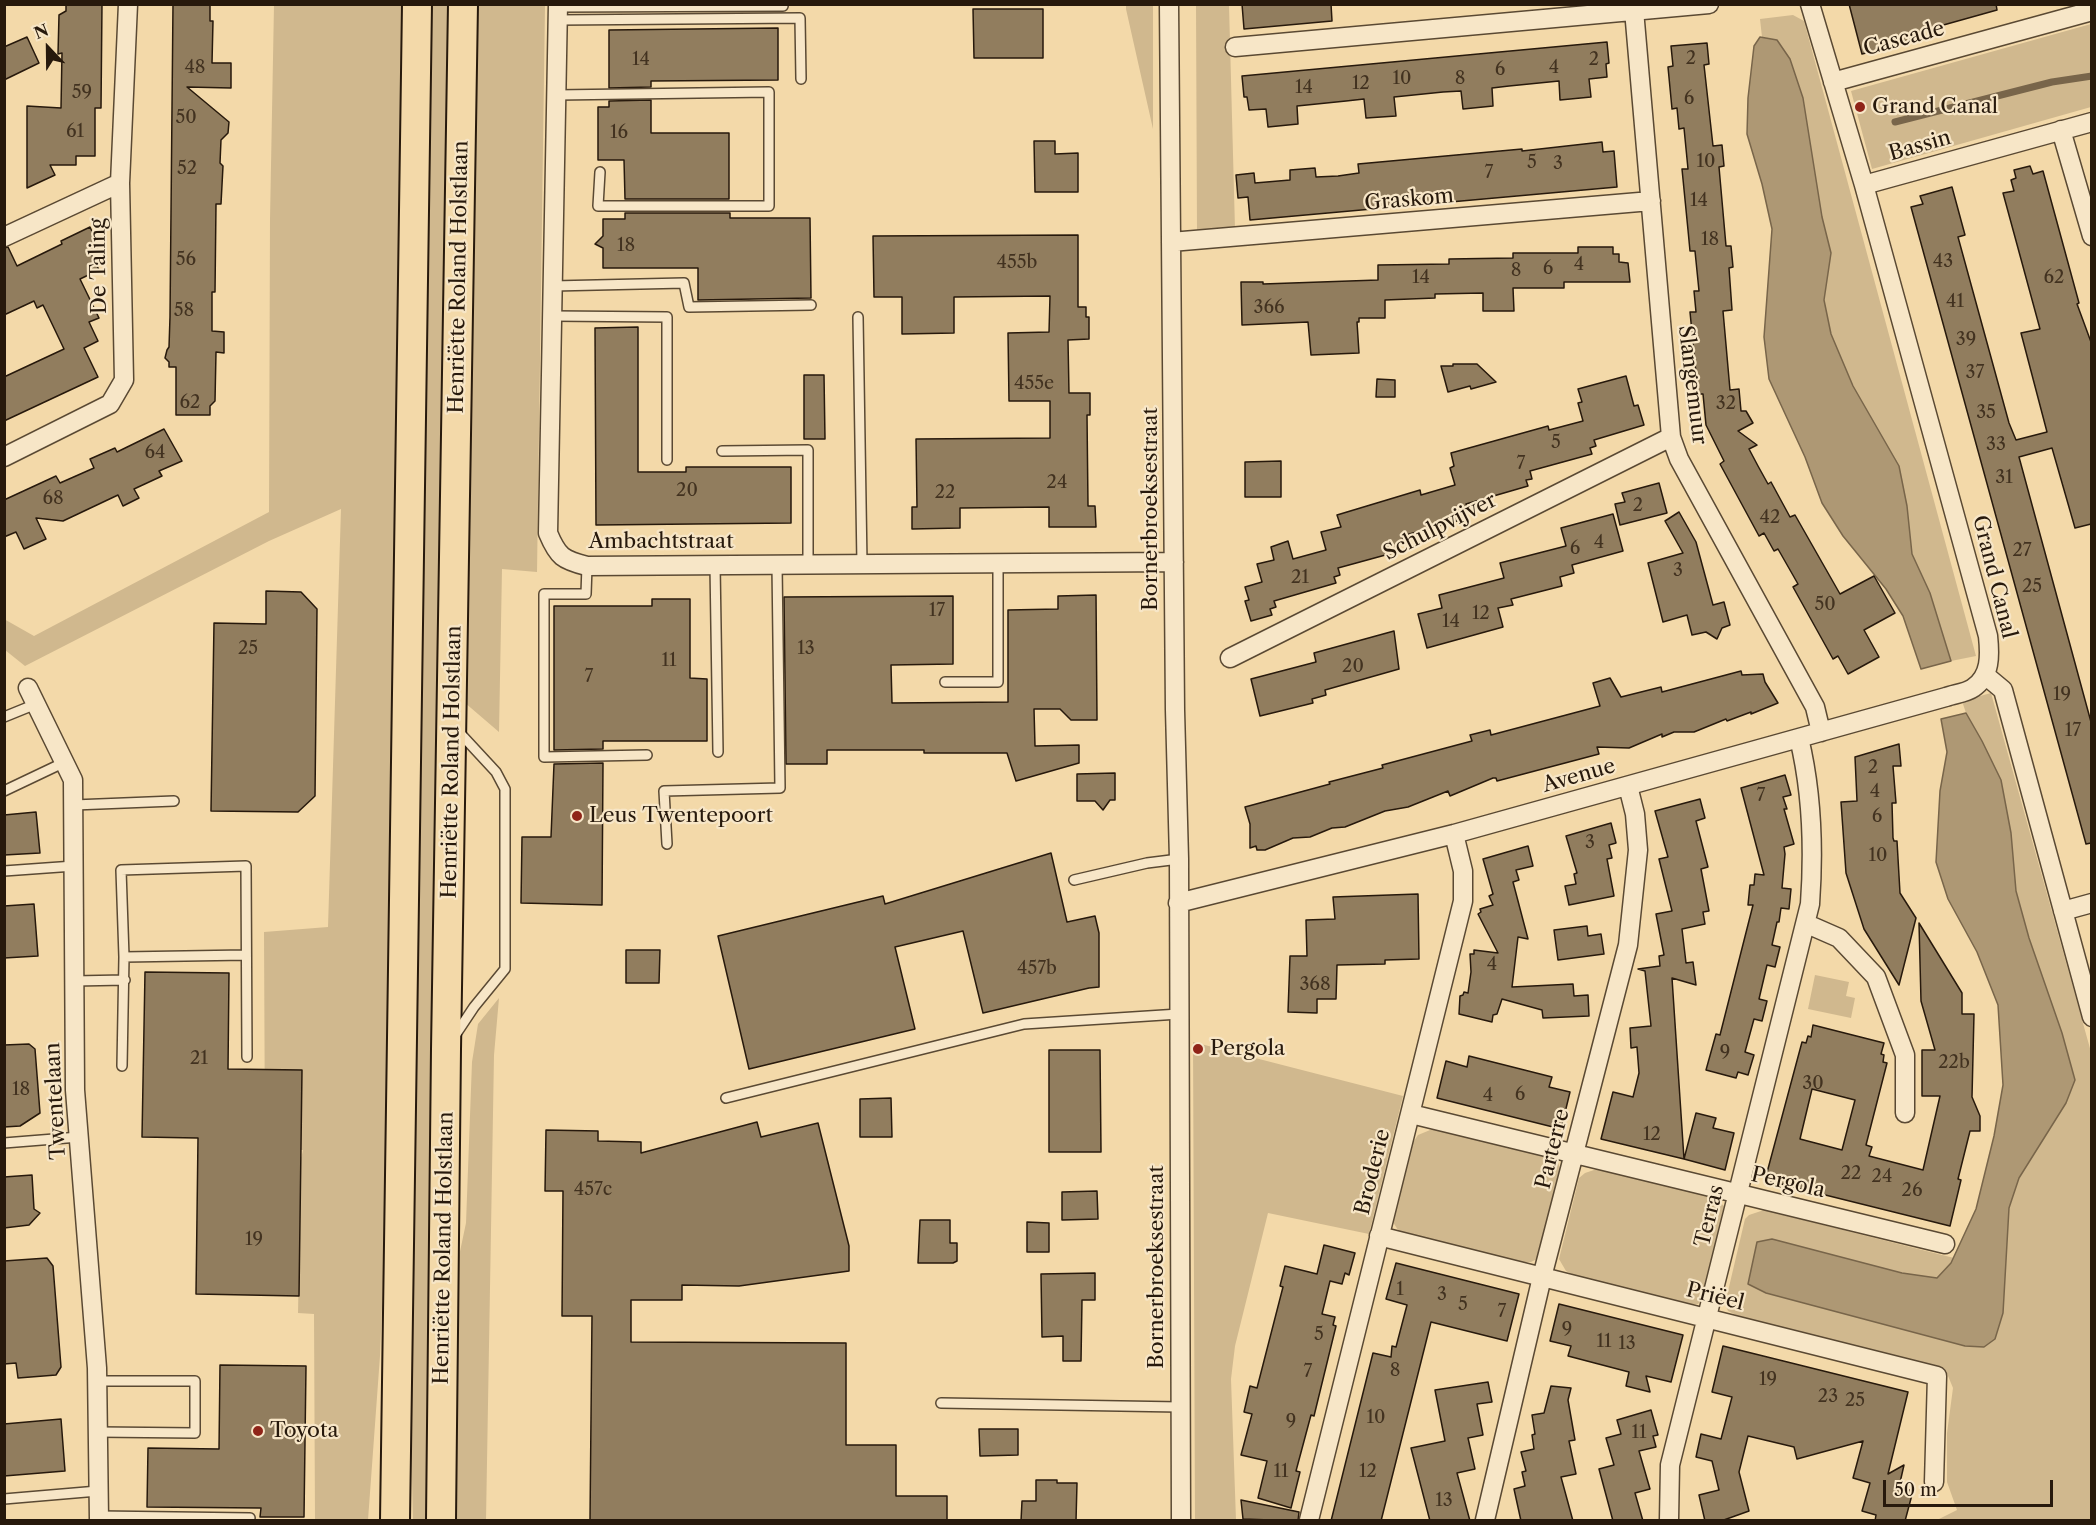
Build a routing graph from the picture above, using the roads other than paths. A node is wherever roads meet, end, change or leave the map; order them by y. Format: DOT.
graph roads {
  1 [pos="128,4"];
  2 [pos="417,4"];
  3 [pos="463,4"];
  4 [pos="783,4"];
  5 [pos="1169,4"];
  6 [pos="1709,4"];
  7 [pos="1810,4"];
  8 [pos="558,10"];
  9 [pos="1634,10"];
  10 [pos="2091,11"];
  11 [pos="1235,47"];
  12 [pos="801,79"];
  13 [pos="1833,82"];
  14 [pos="557,95"];
  15 [pos="2091,122"];
  16 [pos="2061,130"];
  17 [pos="600,172"];
  18 [pos="120,183"];
  19 [pos="1864,185"];
  20 [pos="1651,201"];
  21 [pos="2091,236"];
  22 [pos="4,237"];
  23 [pos="1172,242"];
  24 [pos="553,286"];
  25 [pos="811,305"];
  26 [pos="553,316"];
  27 [pos="858,317"];
  28 [pos="1671,437"];
  29 [pos="722,451"];
  30 [pos="4,457"];
  31 [pos="667,459"];
  32 [pos="1174,562"];
  33 [pos="998,563"];
  34 [pos="808,564"];
  35 [pos="862,564"];
  36 [pos="715,565"];
  37 [pos="777,565"];
  38 [pos="587,566"];
  39 [pos="1230,657"];
  40 [pos="1985,675"];
  41 [pos="945,682"];
  42 [pos="32,696"];
  43 [pos="4,717"];
  44 [pos="453,725"];
  45 [pos="1821,732"];
  46 [pos="1799,738"];
  47 [pos="718,752"];
  48 [pos="647,755"];
  49 [pos="65,762"];
  50 [pos="1628,786"];
  51 [pos="4,791"];
  52 [pos="174,801"];
  53 [pos="74,805"];
  54 [pos="1454,834"];
  55 [pos="667,844"];
  56 [pos="1179,859"];
  57 [pos="74,866"];
  58 [pos="4,871"];
  59 [pos="1074,880"];
  60 [pos="1178,903"];
  61 [pos="2091,903"];
  62 [pos="2063,911"];
  63 [pos="1807,924"];
  64 [pos="246,955"];
  65 [pos="124,957"];
  66 [pos="125,980"];
  67 [pos="75,981"];
  68 [pos="1179,1014"];
  69 [pos="2091,1017"];
  70 [pos="446,1049"];
  71 [pos="247,1057"];
  72 [pos="122,1066"];
  73 [pos="726,1098"];
  74 [pos="1905,1113"];
  75 [pos="1411,1114"];
  76 [pos="79,1137"];
  77 [pos="4,1143"];
  78 [pos="1575,1154"];
  79 [pos="1738,1195"];
  80 [pos="1379,1236"];
  81 [pos="1945,1244"];
  82 [pos="1542,1277"];
  83 [pos="1708,1318"];
  84 [pos="98,1381"];
  85 [pos="941,1403"];
  86 [pos="1180,1407"];
  87 [pos="98,1432"];
  88 [pos="1934,1482"];
  89 [pos="98,1491"];
  90 [pos="4,1499"];
  91 [pos="99,1518"];
  92 [pos="250,1518"];
  93 [pos="395,1521"];
  94 [pos="441,1521"];
  95 [pos="1181,1521"];
  96 [pos="1309,1521"];
  97 [pos="1485,1521"];
  98 [pos="1669,1521"];
  1 -- 18 [label="street, De Taling"];
  2 -- 93 [label="main road"];
  3 -- 44 [label="main road, Henriëtte Roland Holstlaan"];
  4 -- 8 [label="lane"];
  5 -- 23 [label="street, Bornerbroeksestraat"];
  6 -- 9 [label="street"];
  7 -- 13 [label="street, Grand Canal"];
  8 -- 12 [label="lane"];
  8 -- 14 [label="street, Ambachtstraat"];
  9 -- 11 [label="street"];
  9 -- 20 [label="street, Slangemuur"];
  10 -- 13 [label="street, Cascade"];
  13 -- 19 [label="street, Grand Canal"];
  14 -- 17 [label="lane"];
  14 -- 24 [label="street, Ambachtstraat"];
  15 -- 16 [label="street, Bassin"];
  16 -- 19 [label="street, Bassin"];
  16 -- 21 [label="street"];
  18 -- 22 [label="street"];
  18 -- 30 [label="street, De Taling"];
  19 -- 40 [label="street, Grand Canal"];
  20 -- 23 [label="street, Graskom"];
  20 -- 28 [label="street, Slangemuur"];
  23 -- 32 [label="street, Bornerbroeksestraat"];
  24 -- 25 [label="lane"];
  24 -- 26 [label="street, Ambachtstraat"];
  26 -- 31 [label="lane"];
  26 -- 38 [label="street, Ambachtstraat"];
  27 -- 35 [label="lane"];
  28 -- 39 [label="street, Schulpvijver"];
  28 -- 45 [label="street, Slangemuur"];
  29 -- 34 [label="lane"];
  32 -- 33 [label="street, Ambachtstraat"];
  32 -- 56 [label="street, Bornerbroeksestraat"];
  33 -- 35 [label="street, Ambachtstraat"];
  33 -- 41 [label="lane"];
  34 -- 35 [label="street, Ambachtstraat"];
  34 -- 37 [label="street, Ambachtstraat"];
  36 -- 37 [label="street, Ambachtstraat"];
  36 -- 38 [label="street, Ambachtstraat"];
  36 -- 47 [label="lane"];
  37 -- 55 [label="lane"];
  38 -- 48 [label="lane"];
  40 -- 45 [label="street, Avenue"];
  40 -- 62 [label="street"];
  42 -- 43 [label="lane"];
  42 -- 49 [label="street, Twentelaan"];
  44 -- 70 [label="main road, Henriëtte Roland Holstlaan"];
  44 -- 70 [label="lane"];
  45 -- 46 [label="street, Avenue"];
  46 -- 50 [label="street, Avenue"];
  46 -- 63 [label="street, Terras"];
  49 -- 51 [label="lane"];
  49 -- 53 [label="street, Twentelaan"];
  50 -- 54 [label="street, Avenue"];
  50 -- 78 [label="street, Parterre"];
  52 -- 53 [label="lane"];
  53 -- 57 [label="street, Twentelaan"];
  54 -- 60 [label="street, Avenue"];
  54 -- 75 [label="street, Broderie"];
  56 -- 59 [label="lane"];
  56 -- 60 [label="street, Bornerbroeksestraat"];
  57 -- 58 [label="lane"];
  57 -- 67 [label="street, Twentelaan"];
  60 -- 68 [label="street, Bornerbroeksestraat"];
  61 -- 62 [label="street"];
  62 -- 69 [label="street"];
  63 -- 74 [label="street"];
  63 -- 79 [label="street, Terras"];
  64 -- 65 [label="lane"];
  64 -- 65 [label="lane"];
  64 -- 71 [label="lane"];
  65 -- 66 [label="lane"];
  66 -- 67 [label="lane"];
  66 -- 72 [label="lane"];
  67 -- 76 [label="street, Twentelaan"];
  68 -- 73 [label="lane"];
  68 -- 86 [label="street, Bornerbroeksestraat"];
  70 -- 94 [label="main road, Henriëtte Roland Holstlaan"];
  75 -- 78 [label="street, Pergola"];
  75 -- 80 [label="street, Broderie"];
  76 -- 77 [label="lane"];
  76 -- 84 [label="street, Twentelaan"];
  78 -- 79 [label="street, Pergola"];
  78 -- 82 [label="street, Parterre"];
  79 -- 81 [label="street, Pergola"];
  79 -- 83 [label="street, Terras"];
  80 -- 82 [label="street, Priëel"];
  80 -- 96 [label="street, Broderie"];
  82 -- 83 [label="street, Priëel"];
  82 -- 97 [label="street, Parterre"];
  83 -- 88 [label="street, Priëel"];
  83 -- 98 [label="street, Terras"];
  84 -- 87 [label="street, Twentelaan"];
  84 -- 87 [label="lane"];
  85 -- 86 [label="lane"];
  86 -- 95 [label="street, Bornerbroeksestraat"];
  87 -- 89 [label="street, Twentelaan"];
  89 -- 90 [label="lane"];
  89 -- 91 [label="street, Twentelaan"];
  91 -- 92 [label="lane"];
}
